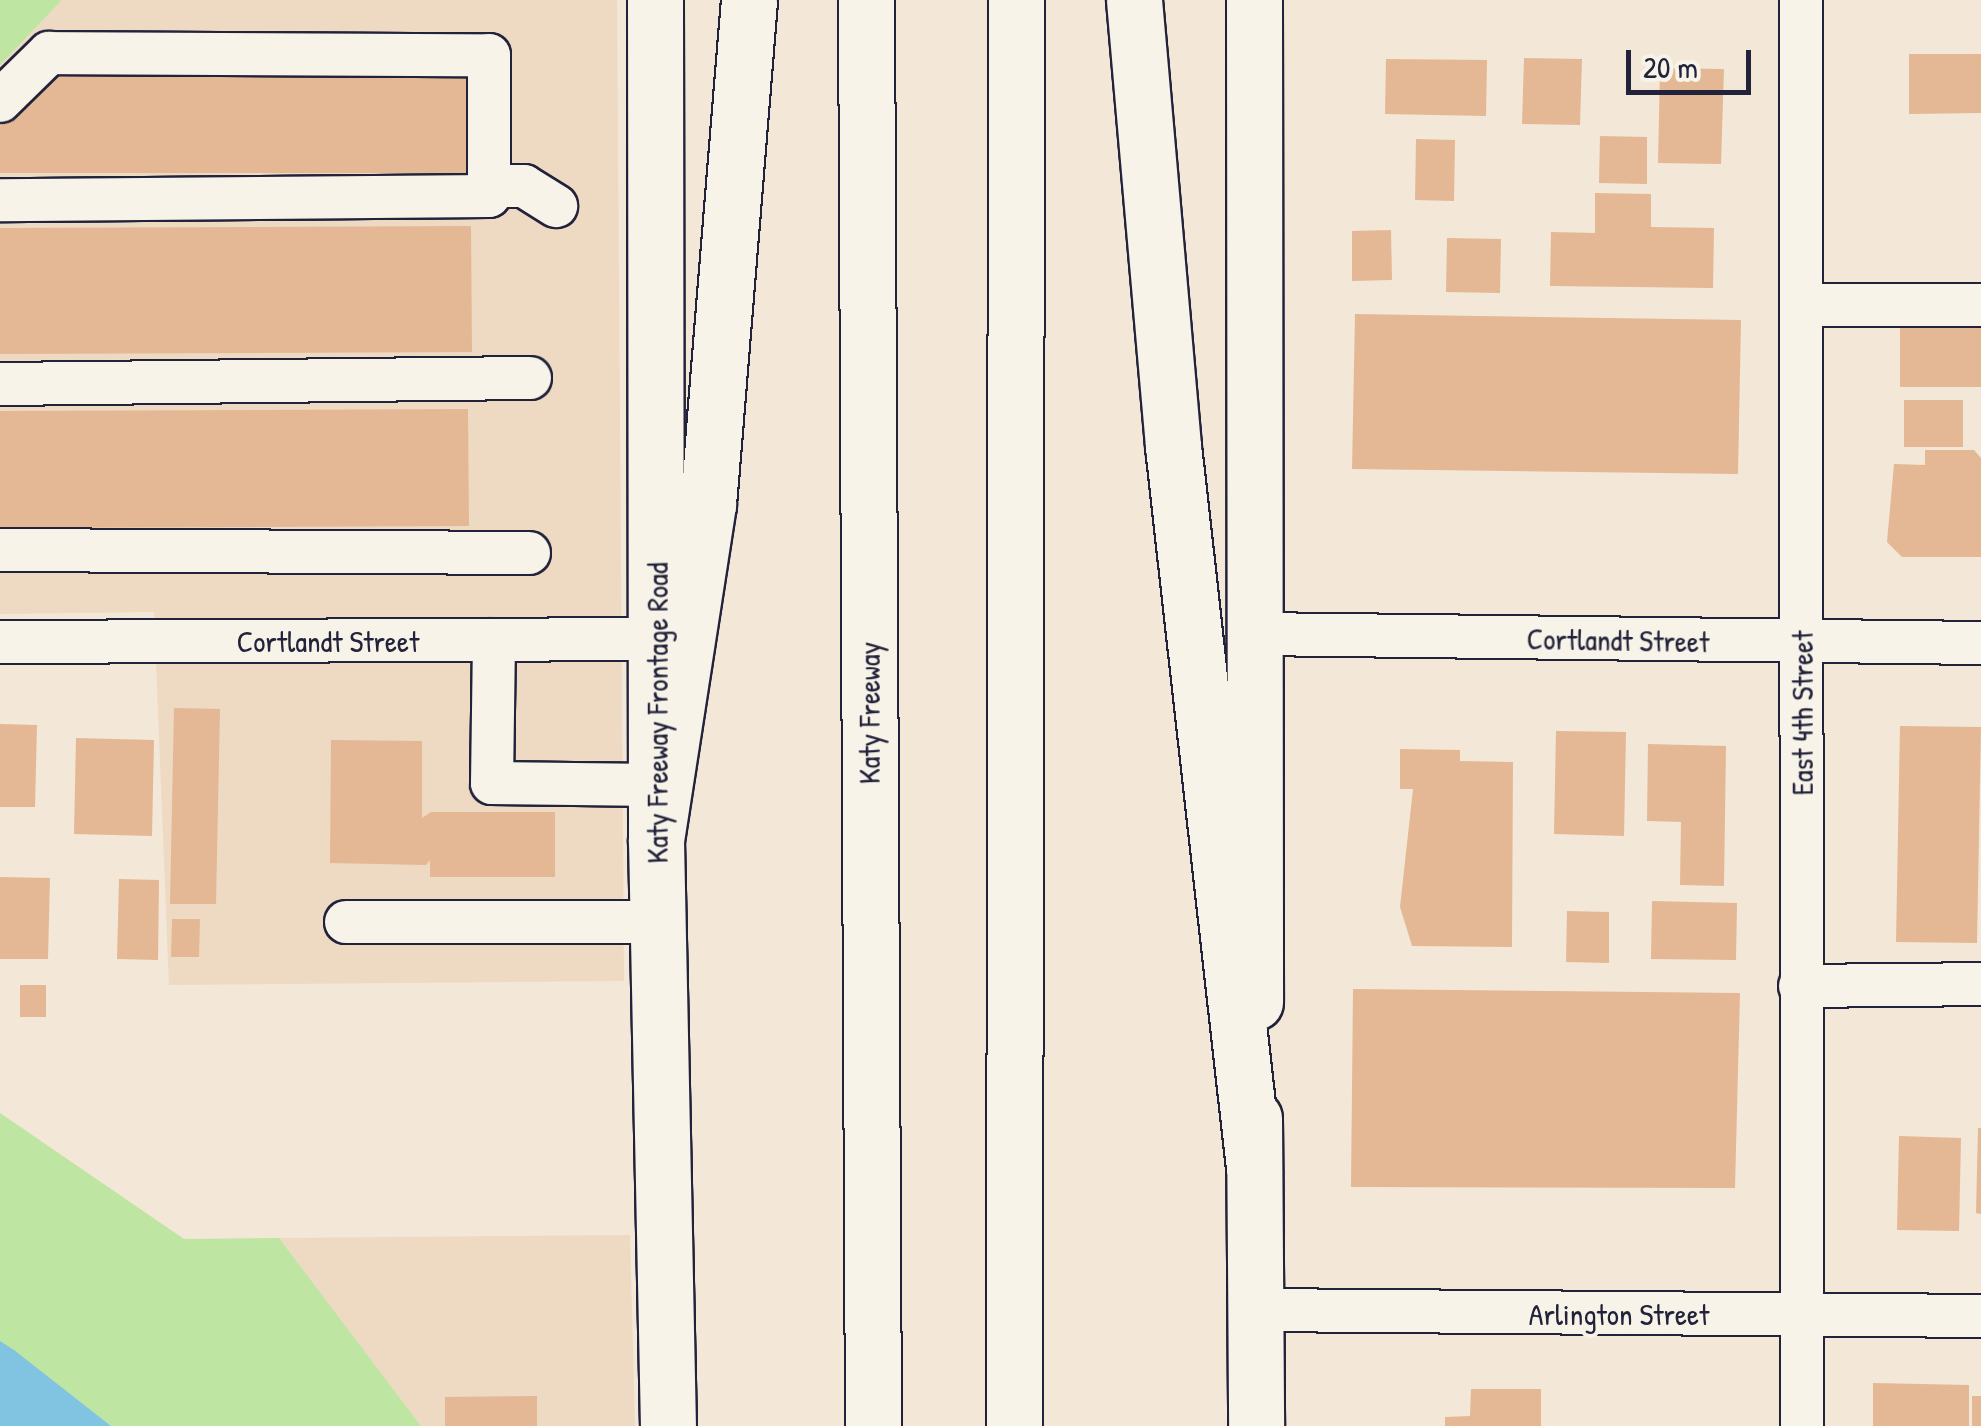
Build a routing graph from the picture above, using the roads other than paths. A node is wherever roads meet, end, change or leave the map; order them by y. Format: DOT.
graph roads {
  1 [pos="654,0"];
  2 [pos="749,0"];
  3 [pos="866,0"];
  4 [pos="1016,0"];
  5 [pos="1134,0"];
  6 [pos="1254,0"];
  7 [pos="1801,0"];
  8 [pos="0,102"];
  9 [pos="488,186"];
  10 [pos="0,200"];
  11 [pos="556,206"];
  12 [pos="1802,305"];
  13 [pos="1981,305"];
  14 [pos="530,378"];
  15 [pos="0,384"];
  16 [pos="0,550"];
  17 [pos="529,553"];
  18 [pos="1255,634"];
  19 [pos="657,639"];
  20 [pos="494,640"];
  21 [pos="0,642"];
  22 [pos="1802,642"];
  23 [pos="1981,643"];
  24 [pos="656,785"];
  25 [pos="656,840"];
  26 [pos="346,922"];
  27 [pos="658,922"];
  28 [pos="1981,984"];
  29 [pos="1800,986"];
  30 [pos="1254,1167"];
  31 [pos="1256,1310"];
  32 [pos="1802,1315"];
  33 [pos="1981,1316"];
  34 [pos="668,1426"];
  35 [pos="872,1426"];
  36 [pos="1014,1426"];
  37 [pos="1256,1426"];
  38 [pos="1802,1426"];
  1 -- 19 [label="main road, Katy Freeway Frontage Road"];
  2 -- 25 [label="main road"];
  3 -- 35 [label="main road, Katy Freeway"];
  4 -- 36 [label="main road"];
  5 -- 30 [label="main road"];
  6 -- 18 [label="main road"];
  7 -- 12 [label="street, East 4th Street"];
  8 -- 9 [label="street"];
  9 -- 10 [label="street"];
  9 -- 11 [label="street"];
  12 -- 13 [label="street"];
  12 -- 22 [label="street, East 4th Street"];
  14 -- 15 [label="street"];
  16 -- 17 [label="street"];
  18 -- 22 [label="street, Cortlandt Street"];
  18 -- 30 [label="main road"];
  19 -- 20 [label="street, Cortlandt Street"];
  19 -- 24 [label="main road, Katy Freeway Frontage Road"];
  20 -- 21 [label="street, Cortlandt Street"];
  20 -- 24 [label="street"];
  22 -- 23 [label="street, Cortlandt Street"];
  22 -- 29 [label="street, East 4th Street"];
  24 -- 25 [label="main road, Katy Freeway Frontage Road"];
  25 -- 27 [label="main road, Katy Freeway Frontage Road"];
  26 -- 27 [label="street"];
  27 -- 34 [label="main road, Katy Freeway Frontage Road"];
  28 -- 29 [label="street"];
  29 -- 32 [label="street, East 4th Street"];
  30 -- 31 [label="main road"];
  31 -- 32 [label="street, Arlington Street"];
  31 -- 37 [label="main road"];
  32 -- 33 [label="street, Arlington Street"];
  32 -- 38 [label="street, East 4th Street"];
}
